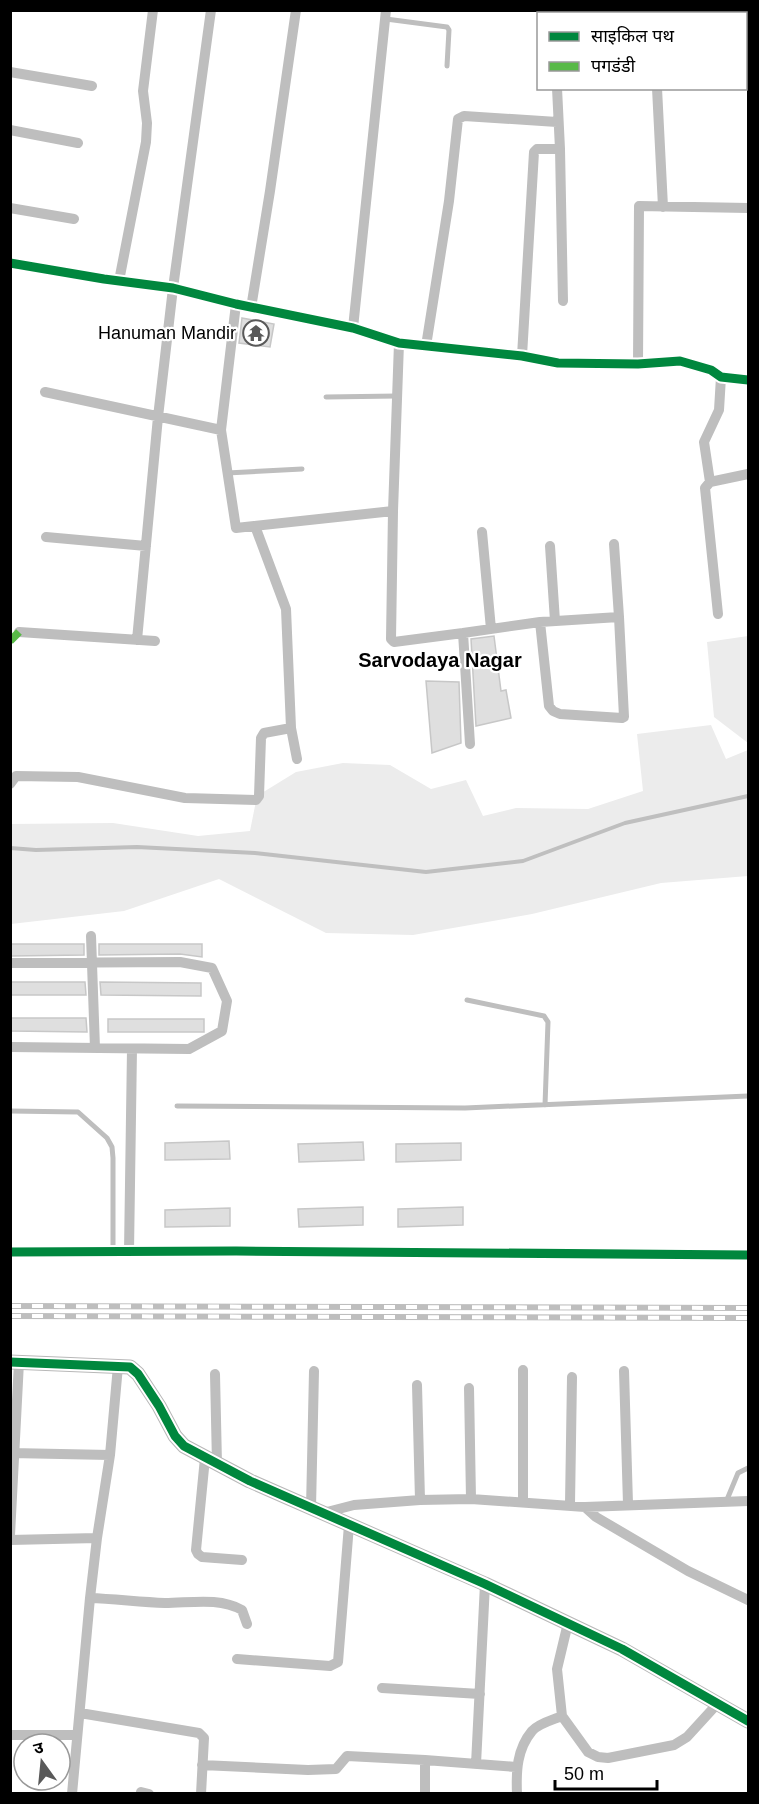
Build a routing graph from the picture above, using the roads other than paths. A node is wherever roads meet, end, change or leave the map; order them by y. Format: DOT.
graph roads {
  1 [pos="153,10"];
  2 [pos="211,10"];
  3 [pos="296,10"];
  4 [pos="386,15"];
  5 [pos="447,66"];
  6 [pos="10,72"];
  7 [pos="92,86"];
  8 [pos="557,90"];
  9 [pos="657,90"];
  10 [pos="557,122"];
  11 [pos="10,130"];
  12 [pos="78,143"];
  13 [pos="560,149"];
  14 [pos="663,207"];
  15 [pos="10,208"];
  16 [pos="748,208"];
  17 [pos="74,219"];
  18 [pos="10,263"];
  19 [pos="119,281"];
  20 [pos="173,288"];
  21 [pos="563,301"];
  22 [pos="236,304"];
  23 [pos="251,308"];
  24 [pos="353,328"];
  25 [pos="399,343"];
  26 [pos="426,346"];
  27 [pos="522,356"];
  28 [pos="638,364"];
  29 [pos="721,377"];
  30 [pos="748,380"];
  31 [pos="45,392"];
  32 [pos="397,396"];
  33 [pos="326,397"];
  34 [pos="158,417"];
  35 [pos="221,430"];
  36 [pos="302,468"];
  37 [pos="227,473"];
  38 [pos="748,474"];
  39 [pos="710,482"];
  40 [pos="393,511"];
  41 [pos="255,526"];
  42 [pos="482,532"];
  43 [pos="46,537"];
  44 [pos="614,544"];
  45 [pos="146,546"];
  46 [pos="550,546"];
  47 [pos="718,614"];
  48 [pos="619,616"];
  49 [pos="555,621"];
  50 [pos="540,622"];
  51 [pos="491,629"];
  52 [pos="19,632"];
  53 [pos="463,633"];
  54 [pos="137,640"];
  55 [pos="155,641"];
  56 [pos="291,728"];
  57 [pos="470,744"];
  58 [pos="297,759"];
  59 [pos="10,784"];
  60 [pos="90,936"];
  61 [pos="10,963"];
  62 [pos="92,963"];
  63 [pos="467,1000"];
  64 [pos="10,1047"];
  65 [pos="95,1048"];
  66 [pos="132,1049"];
  67 [pos="748,1096"];
  68 [pos="545,1105"];
  69 [pos="177,1106"];
  70 [pos="10,1111"];
  71 [pos="113,1251"];
  72 [pos="129,1251"];
  73 [pos="10,1252"];
  74 [pos="748,1255"];
  75 [pos="15,1362"];
  76 [pos="118,1366"];
  77 [pos="523,1370"];
  78 [pos="314,1371"];
  79 [pos="624,1371"];
  80 [pos="215,1374"];
  81 [pos="572,1377"];
  82 [pos="417,1385"];
  83 [pos="469,1388"];
  84 [pos="13,1453"];
  85 [pos="110,1455"];
  86 [pos="211,1461"];
  87 [pos="748,1468"];
  88 [pos="471,1499"];
  89 [pos="420,1500"];
  90 [pos="748,1501"];
  91 [pos="523,1502"];
  92 [pos="726,1502"];
  93 [pos="570,1504"];
  94 [pos="628,1504"];
  95 [pos="585,1507"];
  96 [pos="317,1510"];
  97 [pos="349,1525"];
  98 [pos="10,1534"];
  99 [pos="97,1538"];
  100 [pos="10,1540"];
  101 [pos="242,1560"];
  102 [pos="485,1584"];
  103 [pos="90,1598"];
  104 [pos="748,1600"];
  105 [pos="568,1623"];
  106 [pos="247,1624"];
  107 [pos="237,1659"];
  108 [pos="382,1688"];
  109 [pos="480,1694"];
  110 [pos="719,1702"];
  111 [pos="80,1713"];
  112 [pos="562,1716"];
  113 [pos="748,1720"];
  114 [pos="10,1735"];
  115 [pos="77,1735"];
  116 [pos="425,1760"];
  117 [pos="476,1764"];
  118 [pos="202,1765"];
  119 [pos="516,1767"];
  120 [pos="72,1794"];
  121 [pos="201,1794"];
  122 [pos="425,1794"];
  123 [pos="517,1794"];
  1 -- 19 [label="street"];
  2 -- 20 [label="street"];
  3 -- 23 [label="street"];
  4 -- 5 [label="lane"];
  4 -- 24 [label="street"];
  6 -- 7 [label="street"];
  8 -- 10 [label="street"];
  9 -- 14 [label="street"];
  10 -- 13 [label="street"];
  10 -- 26 [label="street"];
  11 -- 12 [label="street"];
  13 -- 21 [label="street"];
  13 -- 27 [label="street"];
  14 -- 16 [label="street"];
  14 -- 28 [label="street"];
  15 -- 17 [label="street"];
  18 -- 19 [label="street"];
  19 -- 20 [label="street"];
  20 -- 22 [label="street"];
  20 -- 34 [label="street"];
  22 -- 23 [label="street"];
  22 -- 35 [label="street"];
  23 -- 24 [label="street"];
  24 -- 25 [label="street"];
  25 -- 26 [label="street"];
  25 -- 32 [label="street"];
  26 -- 27 [label="street"];
  27 -- 28 [label="street"];
  28 -- 29 [label="street"];
  29 -- 30 [label="street"];
  29 -- 39 [label="street"];
  31 -- 34 [label="street"];
  32 -- 33 [label="lane"];
  32 -- 40 [label="street"];
  34 -- 35 [label="street"];
  34 -- 45 [label="street"];
  35 -- 37 [label="street"];
  36 -- 37 [label="lane"];
  37 -- 41 [label="street"];
  38 -- 39 [label="street"];
  39 -- 47 [label="street"];
  40 -- 41 [label="street"];
  40 -- 53 [label="street"];
  41 -- 56 [label="street"];
  42 -- 51 [label="street"];
  43 -- 45 [label="street"];
  44 -- 48 [label="street"];
  45 -- 54 [label="street"];
  46 -- 49 [label="street"];
  48 -- 49 [label="street"];
  48 -- 50 [label="street"];
  49 -- 50 [label="street"];
  50 -- 51 [label="street"];
  51 -- 53 [label="street"];
  52 -- 54 [label="street"];
  53 -- 57 [label="street"];
  54 -- 55 [label="street"];
  56 -- 58 [label="street"];
  56 -- 59 [label="street"];
  60 -- 62 [label="street"];
  61 -- 62 [label="street"];
  62 -- 65 [label="street"];
  62 -- 66 [label="street"];
  63 -- 68 [label="lane"];
  64 -- 65 [label="street"];
  65 -- 66 [label="street"];
  66 -- 72 [label="street"];
  67 -- 68 [label="lane"];
  68 -- 69 [label="lane"];
  70 -- 71 [label="lane"];
  71 -- 72 [label="street"];
  71 -- 73 [label="street"];
  72 -- 74 [label="street"];
  75 -- 76 [label="street"];
  75 -- 84 [label="street"];
  76 -- 85 [label="street"];
  76 -- 86 [label="street"];
  77 -- 91 [label="street"];
  78 -- 96 [label="street"];
  79 -- 94 [label="street"];
  80 -- 86 [label="street"];
  81 -- 93 [label="street"];
  82 -- 89 [label="street"];
  83 -- 88 [label="street"];
  84 -- 85 [label="street"];
  84 -- 98 [label="street"];
  85 -- 99 [label="street"];
  86 -- 96 [label="street"];
  86 -- 101 [label="street"];
  87 -- 92 [label="lane"];
  88 -- 89 [label="street"];
  88 -- 91 [label="street"];
  89 -- 96 [label="street"];
  90 -- 92 [label="street"];
  91 -- 93 [label="street"];
  92 -- 94 [label="street"];
  93 -- 95 [label="street"];
  94 -- 95 [label="street"];
  95 -- 104 [label="street"];
  96 -- 97 [label="street"];
  97 -- 102 [label="street"];
  97 -- 107 [label="street"];
  99 -- 100 [label="street"];
  99 -- 103 [label="street"];
  102 -- 105 [label="street"];
  102 -- 109 [label="street"];
  103 -- 106 [label="street"];
  103 -- 111 [label="street"];
  105 -- 110 [label="street"];
  105 -- 112 [label="street"];
  108 -- 109 [label="street"];
  109 -- 117 [label="street"];
  110 -- 112 [label="street"];
  110 -- 113 [label="street"];
  111 -- 115 [label="street"];
  111 -- 118 [label="street"];
  112 -- 119 [label="street"];
  114 -- 115 [label="street"];
  115 -- 120 [label="street"];
  116 -- 117 [label="street"];
  116 -- 118 [label="street"];
  116 -- 122 [label="street"];
  117 -- 119 [label="street"];
  118 -- 121 [label="street"];
  119 -- 123 [label="street"];
}
